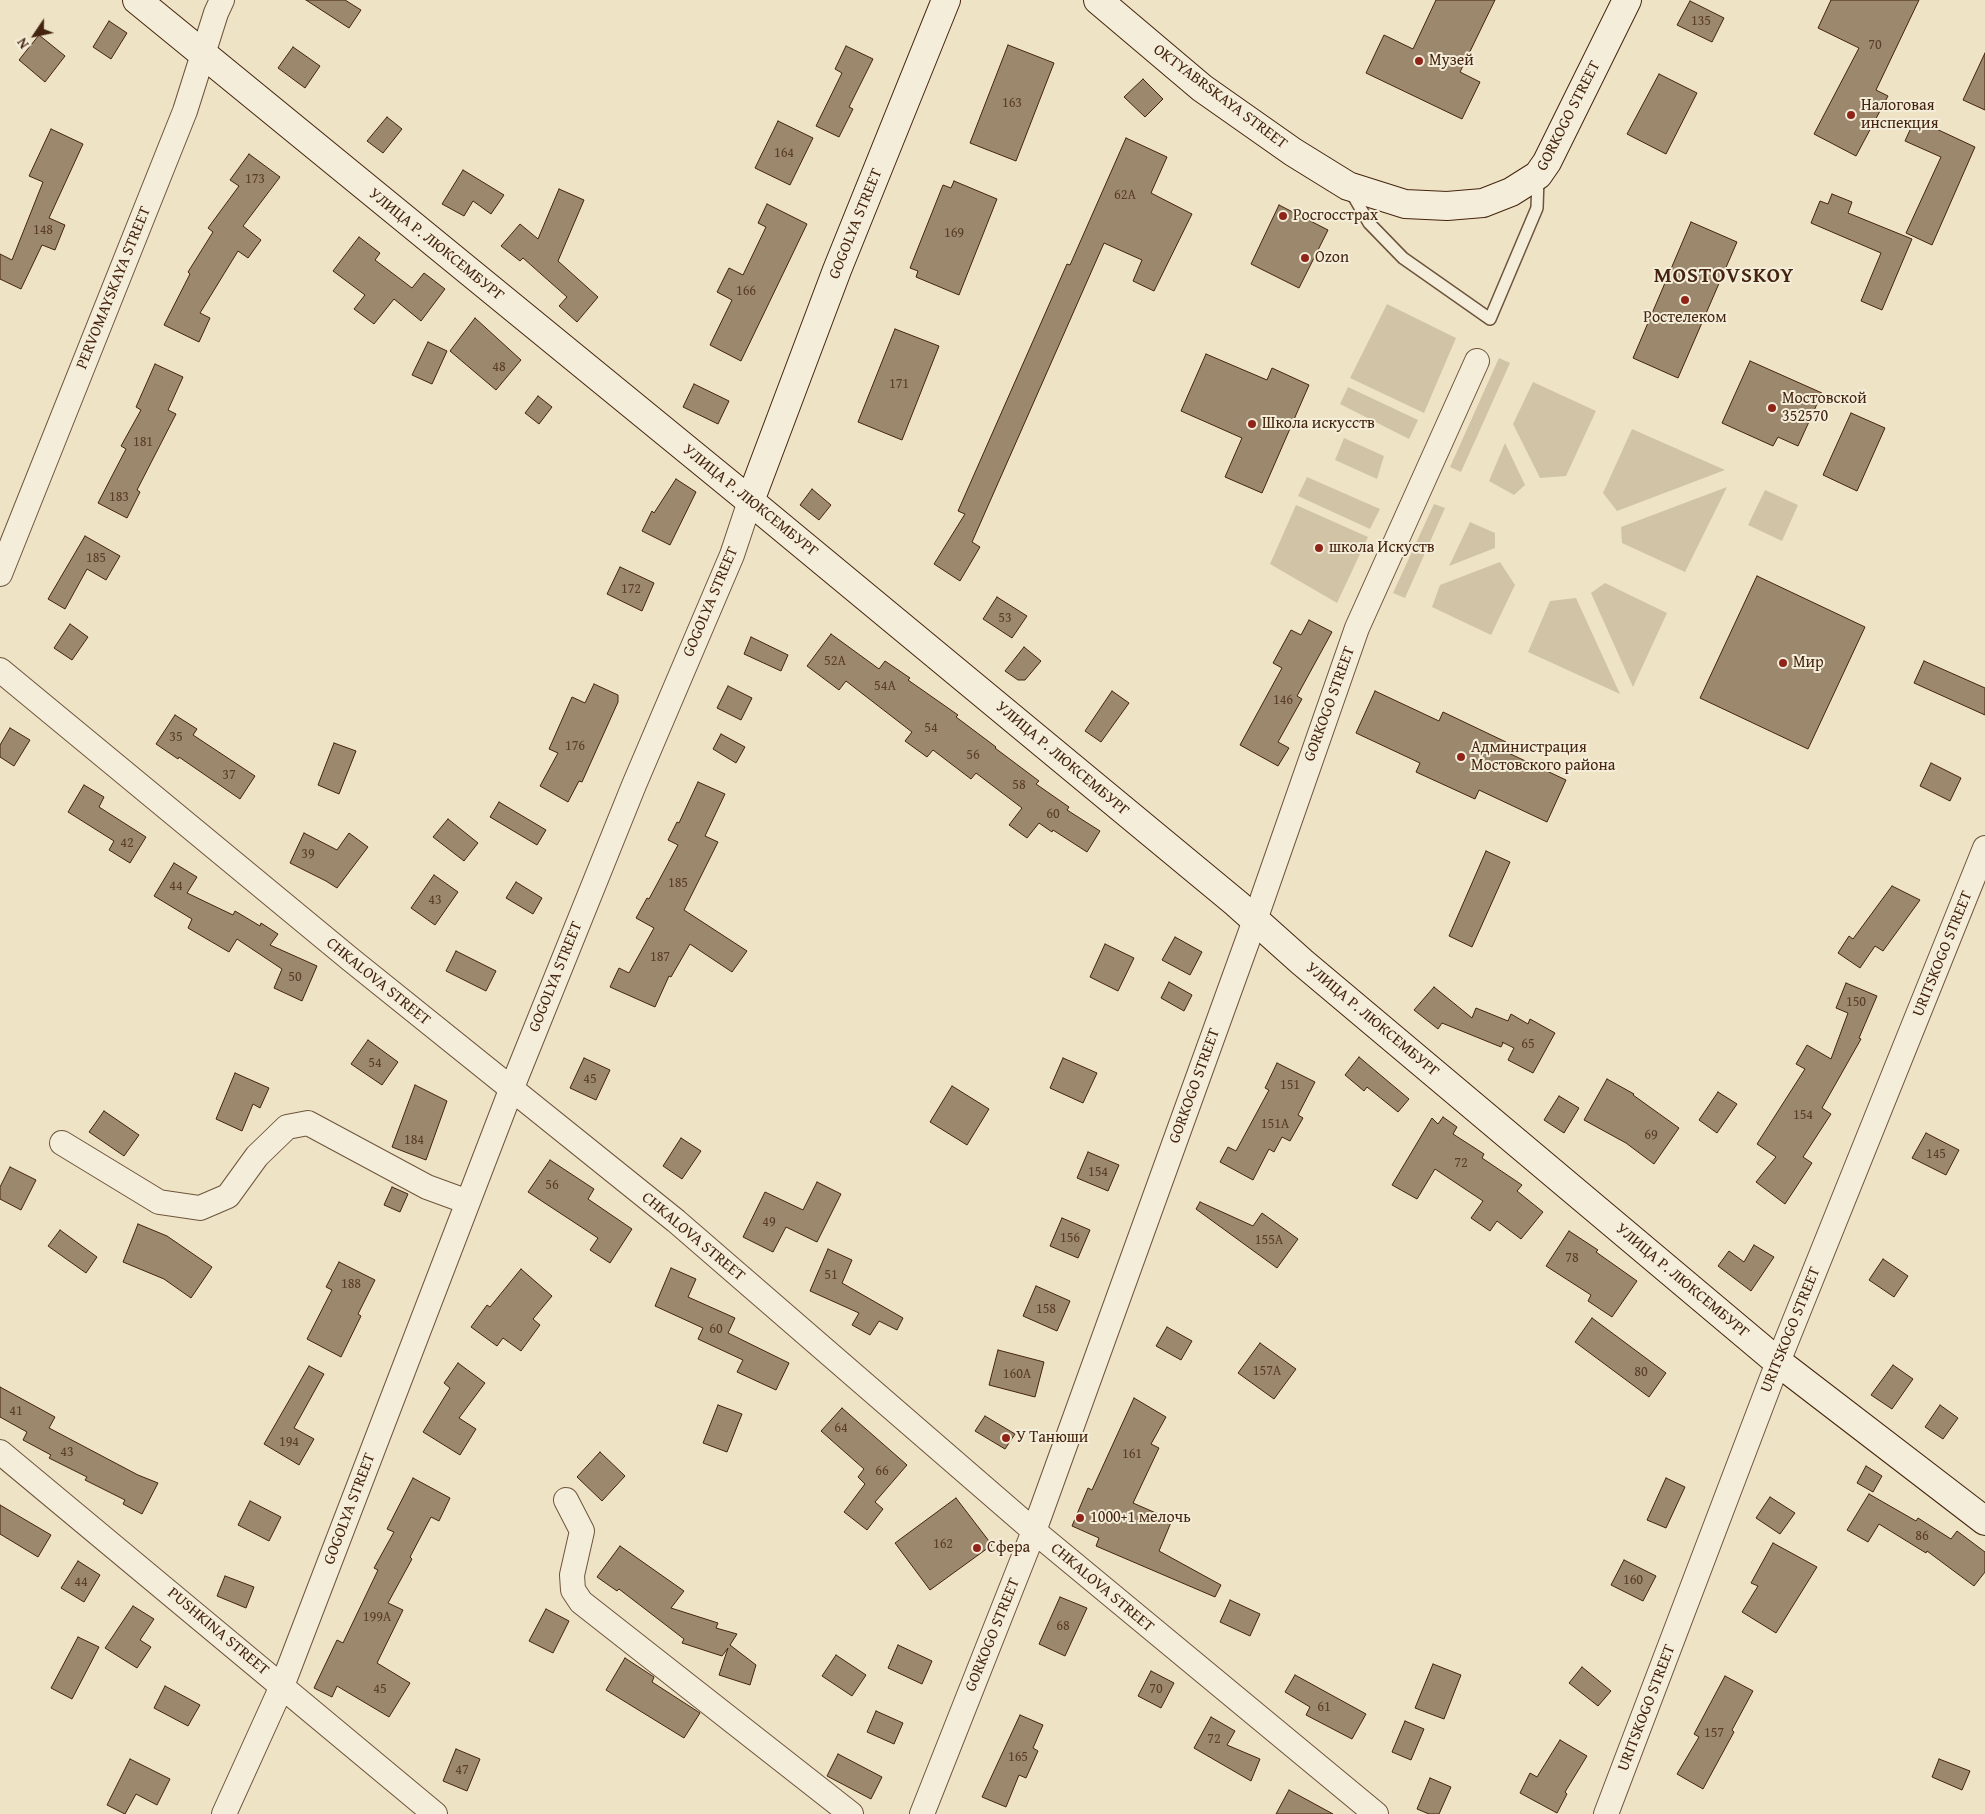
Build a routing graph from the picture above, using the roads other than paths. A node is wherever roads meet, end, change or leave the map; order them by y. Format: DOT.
graph roads {
  1 [pos="137,0"];
  2 [pos="222,0"];
  3 [pos="946,0"];
  4 [pos="1098,0"];
  5 [pos="1627,0"];
  6 [pos="204,56"];
  7 [pos="1538,175"];
  8 [pos="1348,186"];
  9 [pos="1490,319"];
  10 [pos="1477,362"];
  11 [pos="750,501"];
  12 [pos="0,574"];
  13 [pos="0,670"];
  14 [pos="1985,848"];
  15 [pos="1255,920"];
  16 [pos="510,1090"];
  17 [pos="62,1143"];
  18 [pos="468,1202"];
  19 [pos="1778,1362"];
  20 [pos="0,1452"];
  21 [pos="566,1500"];
  22 [pos="1985,1521"];
  23 [pos="1034,1531"];
  24 [pos="282,1686"];
  25 [pos="224,1814"];
  26 [pos="435,1814"];
  27 [pos="851,1814"];
  28 [pos="922,1814"];
  29 [pos="1376,1814"];
  30 [pos="1606,1814"];
  1 -- 6 [label="street, УЛИЦА Р. ЛЮКСЕМБУРГ"];
  2 -- 6 [label="street, PERVOMAYSKAYA STREET"];
  3 -- 11 [label="street, GOGOLYA STREET"];
  4 -- 8 [label="street, OKTYABRSKAYA STREET"];
  5 -- 7 [label="street, GORKOGO STREET"];
  6 -- 11 [label="street, УЛИЦА Р. ЛЮКСЕМБУРГ"];
  6 -- 12 [label="street, PERVOMAYSKAYA STREET"];
  7 -- 8 [label="street, OKTYABRSKAYA STREET"];
  7 -- 9 [label="lane, GORKOGO STREET"];
  8 -- 9 [label="lane, OKTYABRSKAYA STREET"];
  10 -- 15 [label="street, GORKOGO STREET"];
  11 -- 15 [label="street, УЛИЦА Р. ЛЮКСЕМБУРГ"];
  11 -- 16 [label="street, GOGOLYA STREET"];
  13 -- 16 [label="street, CHKALOVA STREET"];
  14 -- 19 [label="street, URITSKOGO STREET"];
  15 -- 19 [label="street, УЛИЦА Р. ЛЮКСЕМБУРГ"];
  15 -- 23 [label="street, GORKOGO STREET"];
  16 -- 18 [label="street, GOGOLYA STREET"];
  16 -- 23 [label="street, CHKALOVA STREET"];
  17 -- 18 [label="street"];
  18 -- 24 [label="street, GOGOLYA STREET"];
  19 -- 22 [label="street, УЛИЦА Р. ЛЮКСЕМБУРГ"];
  19 -- 30 [label="street, URITSKOGO STREET"];
  20 -- 24 [label="street, PUSHKINA STREET"];
  21 -- 27 [label="street"];
  23 -- 28 [label="street, GORKOGO STREET"];
  23 -- 29 [label="street, CHKALOVA STREET"];
  24 -- 25 [label="street, GOGOLYA STREET"];
  24 -- 26 [label="street, PUSHKINA STREET"];
}
